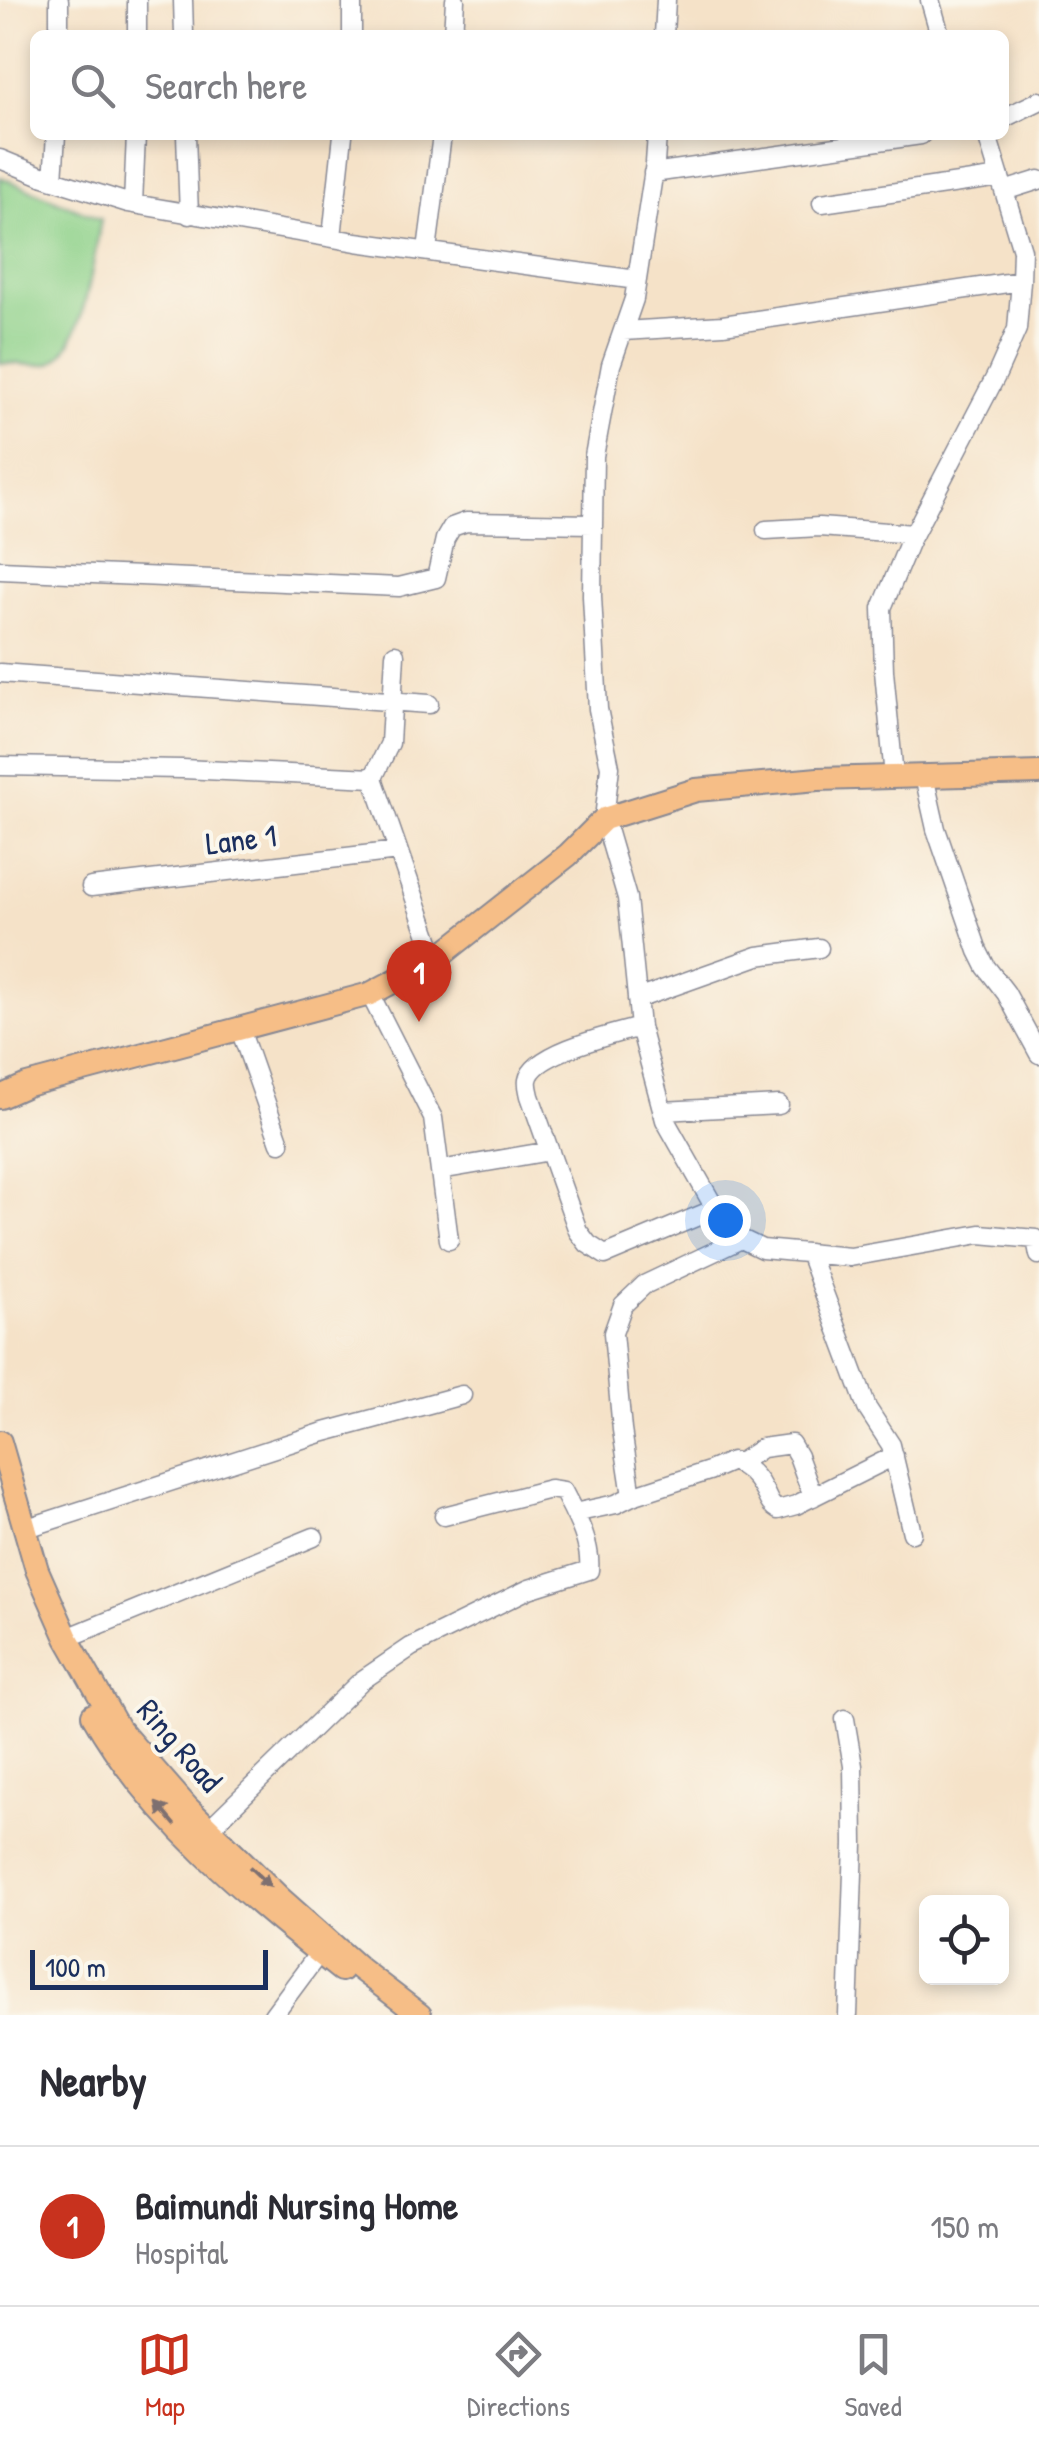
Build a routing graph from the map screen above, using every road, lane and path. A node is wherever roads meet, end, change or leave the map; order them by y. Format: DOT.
graph roads {
  1 [pos="58,0"];
  2 [pos="137,0"];
  3 [pos="183,0"];
  4 [pos="352,0"];
  5 [pos="456,0"];
  6 [pos="666,0"];
  7 [pos="930,0"];
  8 [pos="58,30"];
  9 [pos="137,30"];
  10 [pos="184,30"];
  11 [pos="352,30"];
  12 [pos="453,30"];
  13 [pos="664,30"];
  14 [pos="939,30"];
  15 [pos="1039,101"];
  16 [pos="1009,116"];
  17 [pos="56,140"];
  18 [pos="136,140"];
  19 [pos="186,140"];
  20 [pos="342,140"];
  21 [pos="441,140"];
  22 [pos="656,140"];
  23 [pos="886,140"];
  24 [pos="989,140"];
  25 [pos="0,159"];
  26 [pos="653,173"];
  27 [pos="53,180"];
  28 [pos="1039,180"];
  29 [pos="1002,184"];
  30 [pos="822,203"];
  31 [pos="134,204"];
  32 [pos="188,215"];
  33 [pos="332,238"];
  34 [pos="427,250"];
  35 [pos="1030,255"];
  36 [pos="637,280"];
  37 [pos="1021,281"];
  38 [pos="623,331"];
  39 [pos="592,524"];
  40 [pos="766,530"];
  41 [pos="914,534"];
  42 [pos="0,570"];
  43 [pos="395,654"];
  44 [pos="0,673"];
  45 [pos="392,703"];
  46 [pos="428,704"];
  47 [pos="0,766"];
  48 [pos="1039,773"];
  49 [pos="894,776"];
  50 [pos="924,776"];
  51 [pos="373,778"];
  52 [pos="604,819"];
  53 [pos="398,851"];
  54 [pos="91,887"];
  55 [pos="819,948"];
  56 [pos="436,960"];
  57 [pos="370,994"];
  58 [pos="637,999"];
  59 [pos="640,1027"];
  60 [pos="240,1028"];
  61 [pos="1039,1054"];
  62 [pos="0,1097"];
  63 [pos="779,1105"];
  64 [pos="662,1111"];
  65 [pos="280,1143"];
  66 [pos="550,1152"];
  67 [pos="440,1170"];
  68 [pos="715,1209"];
  69 [pos="741,1239"];
  70 [pos="449,1240"];
  71 [pos="1038,1244"];
  72 [pos="809,1253"];
  73 [pos="462,1395"];
  74 [pos="0,1442"];
  75 [pos="894,1456"];
  76 [pos="739,1463"];
  77 [pos="0,1495"];
  78 [pos="632,1496"];
  79 [pos="813,1496"];
  80 [pos="574,1512"];
  81 [pos="444,1516"];
  82 [pos="24,1529"];
  83 [pos="912,1533"];
  84 [pos="314,1537"];
  85 [pos="67,1638"];
  86 [pos="845,1719"];
  87 [pos="210,1828"];
  88 [pos="319,1953"];
  89 [pos="273,2015"];
  90 [pos="398,2015"];
  91 [pos="420,2015"];
  92 [pos="848,2015"];
  1 -- 8 [label="street"];
  2 -- 9 [label="street"];
  3 -- 10 [label="street"];
  4 -- 11 [label="street"];
  5 -- 12 [label="street"];
  6 -- 13 [label="street"];
  7 -- 14 [label="street"];
  15 -- 16 [label="street"];
  17 -- 27 [label="street"];
  18 -- 31 [label="street"];
  19 -- 32 [label="street"];
  20 -- 33 [label="street"];
  21 -- 34 [label="street"];
  22 -- 26 [label="street"];
  23 -- 26 [label="street"];
  24 -- 29 [label="street"];
  25 -- 27 [label="street"];
  26 -- 36 [label="street"];
  27 -- 31 [label="street"];
  28 -- 29 [label="street"];
  29 -- 30 [label="street"];
  29 -- 35 [label="street"];
  31 -- 32 [label="street"];
  32 -- 33 [label="street"];
  33 -- 34 [label="street"];
  34 -- 36 [label="street"];
  35 -- 37 [label="street"];
  36 -- 38 [label="street"];
  37 -- 38 [label="street"];
  37 -- 41 [label="street"];
  38 -- 39 [label="street"];
  39 -- 42 [label="street"];
  39 -- 52 [label="street"];
  40 -- 41 [label="street"];
  41 -- 49 [label="street"];
  43 -- 45 [label="street"];
  44 -- 45 [label="street"];
  45 -- 46 [label="street"];
  45 -- 51 [label="street"];
  47 -- 51 [label="street"];
  48 -- 50 [label="main road"];
  49 -- 50 [label="main road"];
  49 -- 52 [label="main road"];
  50 -- 61 [label="street"];
  51 -- 53 [label="street"];
  52 -- 56 [label="main road"];
  52 -- 58 [label="street"];
  53 -- 54 [label="street, Lane 1"];
  53 -- 56 [label="street"];
  55 -- 58 [label="street"];
  56 -- 57 [label="main road"];
  57 -- 60 [label="main road"];
  57 -- 67 [label="street"];
  58 -- 59 [label="street"];
  59 -- 64 [label="street"];
  59 -- 66 [label="street"];
  60 -- 62 [label="main road"];
  60 -- 65 [label="street"];
  63 -- 64 [label="street"];
  64 -- 68 [label="street"];
  66 -- 67 [label="street"];
  66 -- 68 [label="street"];
  67 -- 70 [label="street"];
  68 -- 69 [label="street"];
  69 -- 72 [label="street"];
  69 -- 78 [label="street"];
  71 -- 72 [label="street"];
  72 -- 75 [label="street"];
  73 -- 82 [label="street"];
  74 -- 82 [label="main road, Ring Road"];
  75 -- 79 [label="street"];
  75 -- 83 [label="street"];
  76 -- 78 [label="street"];
  76 -- 79 [label="street"];
  76 -- 79 [label="street"];
  88 -- 77 [label="main road, Ring Road, one-way"];
  78 -- 80 [label="street"];
  80 -- 81 [label="street"];
  80 -- 87 [label="street"];
  82 -- 85 [label="main road, Ring Road"];
  84 -- 85 [label="street"];
  85 -- 87 [label="main road, Ring Road"];
  86 -- 92 [label="street"];
  87 -- 91 [label="main road, Ring Road, one-way"];
  88 -- 89 [label="street"];
  88 -- 90 [label="main road, Ring Road"];
}
